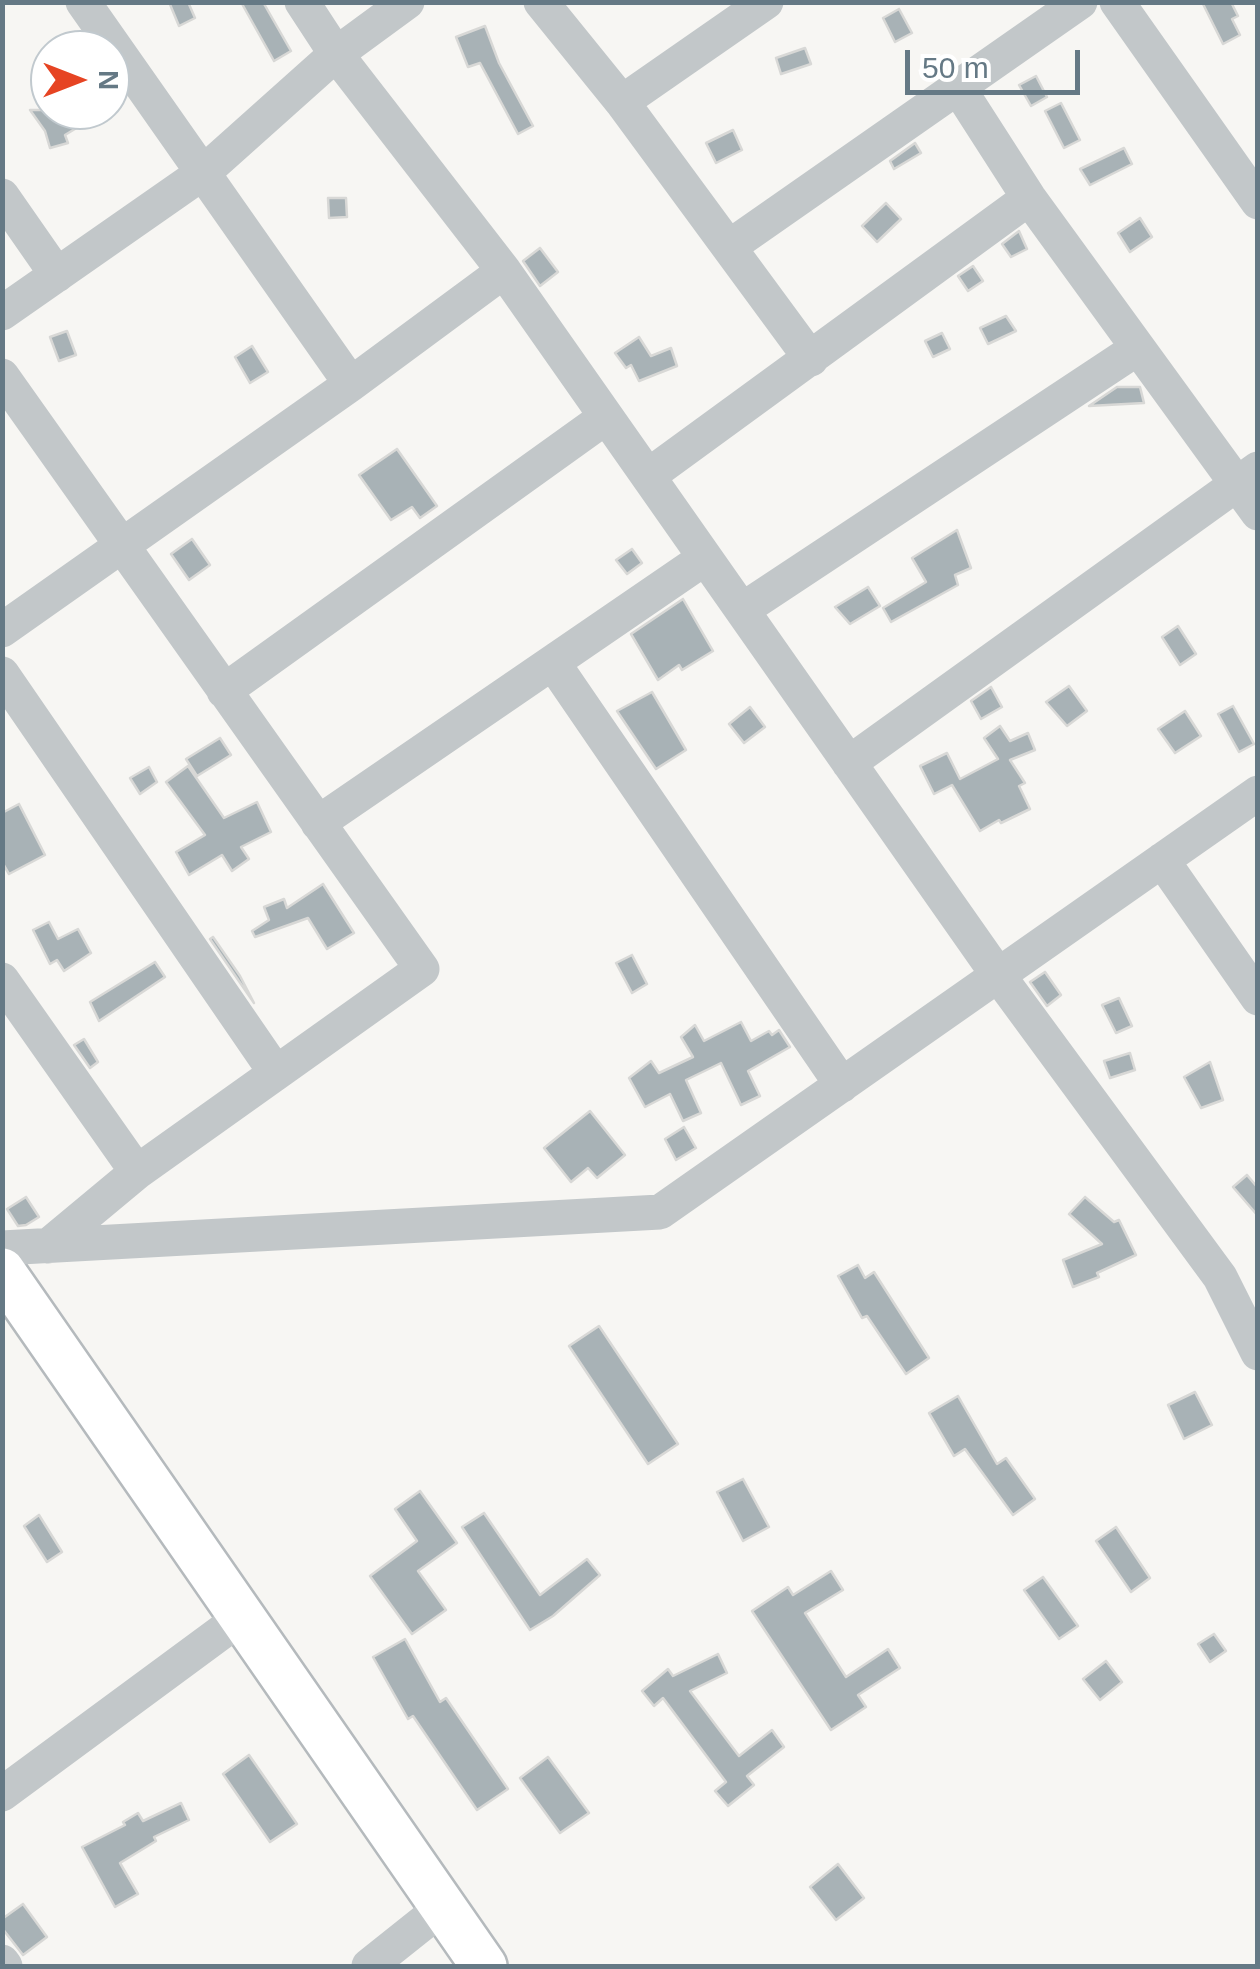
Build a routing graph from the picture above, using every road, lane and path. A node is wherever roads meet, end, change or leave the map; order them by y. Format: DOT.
graph roads {
  1 [pos="82,2"];
  2 [pos="302,2"];
  3 [pos="407,2"];
  4 [pos="541,2"];
  5 [pos="766,2"];
  6 [pos="1080,2"];
  7 [pos="1117,2"];
  8 [pos="336,54"];
  9 [pos="959,89"];
  10 [pos="622,102"];
  11 [pos="204,172"];
  12 [pos="2,196"];
  13 [pos="1028,198"];
  14 [pos="1258,202"];
  15 [pos="729,248"];
  16 [pos="504,271"];
  17 [pos="58,275"];
  18 [pos="2,313"];
  19 [pos="1138,348"];
  20 [pos="811,359"];
  21 [pos="2,376"];
  22 [pos="352,384"];
  23 [pos="606,417"];
  24 [pos="648,476"];
  25 [pos="1247,476"];
  26 [pos="1258,513"];
  27 [pos="122,546"];
  28 [pos="705,558"];
  29 [pos="742,610"];
  30 [pos="2,630"];
  31 [pos="553,663"];
  32 [pos="2,674"];
  33 [pos="224,691"];
  34 [pos="849,763"];
  35 [pos="1258,794"];
  36 [pos="318,823"];
  37 [pos="1162,860"];
  38 [pos="998,975"];
  39 [pos="2,980"];
  40 [pos="1258,998"];
  41 [pos="276,1072"];
  42 [pos="842,1085"];
  43 [pos="137,1172"];
  44 [pos="48,1246"];
  45 [pos="2,1248"];
  46 [pos="10,1298"];
  47 [pos="1258,1353"];
  48 [pos="242,1617"];
  49 [pos="2,1794"];
  50 [pos="443,1908"];
  51 [pos="369,1966"];
  52 [pos="484,1966"];
  1 -- 11 [label="street"];
  2 -- 8 [label="street"];
  3 -- 8 [label="street"];
  4 -- 10 [label="street"];
  5 -- 10 [label="street"];
  6 -- 9 [label="street"];
  7 -- 14 [label="street"];
  8 -- 11 [label="street"];
  8 -- 16 [label="street"];
  9 -- 13 [label="street"];
  9 -- 15 [label="street"];
  10 -- 15 [label="street"];
  11 -- 17 [label="street"];
  11 -- 22 [label="street"];
  12 -- 17 [label="street"];
  13 -- 19 [label="street"];
  13 -- 20 [label="street"];
  15 -- 20 [label="street"];
  16 -- 22 [label="street"];
  16 -- 23 [label="street"];
  17 -- 18 [label="street"];
  19 -- 25 [label="street"];
  19 -- 29 [label="street"];
  20 -- 24 [label="street"];
  21 -- 27 [label="street"];
  22 -- 27 [label="street"];
  23 -- 24 [label="street"];
  23 -- 33 [label="street"];
  24 -- 28 [label="street"];
  25 -- 26 [label="street"];
  25 -- 34 [label="street"];
  27 -- 30 [label="street"];
  27 -- 33 [label="street"];
  28 -- 29 [label="street"];
  28 -- 31 [label="street"];
  29 -- 34 [label="street"];
  31 -- 36 [label="street"];
  31 -- 42 [label="street"];
  32 -- 41 [label="street"];
  33 -- 36 [label="street"];
  34 -- 38 [label="street"];
  35 -- 37 [label="street"];
  36 -- 41 [label="street"];
  37 -- 38 [label="street"];
  37 -- 40 [label="street"];
  38 -- 42 [label="street"];
  38 -- 47 [label="street"];
  39 -- 43 [label="street"];
  41 -- 43 [label="street"];
  42 -- 44 [label="street"];
  43 -- 44 [label="street"];
  44 -- 45 [label="street"];
  46 -- 48 [label="main road"];
  48 -- 49 [label="street"];
  48 -- 50 [label="main road"];
  50 -- 51 [label="street"];
  50 -- 52 [label="main road"];
}
